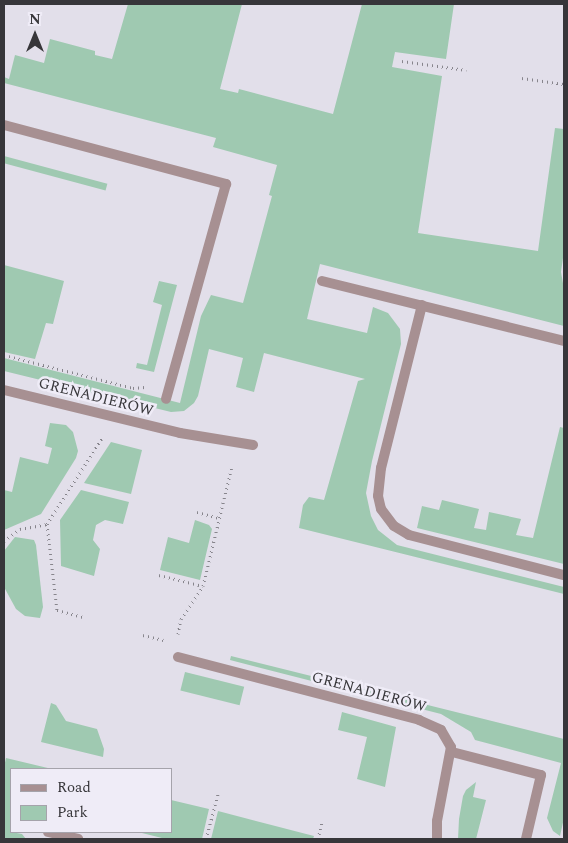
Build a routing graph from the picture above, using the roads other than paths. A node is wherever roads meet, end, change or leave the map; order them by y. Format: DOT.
graph roads {
  1 [pos="4,125"];
  2 [pos="322,280"];
  3 [pos="422,305"];
  4 [pos="564,341"];
  5 [pos="4,390"];
  6 [pos="166,399"];
  7 [pos="253,445"];
  8 [pos="564,575"];
  9 [pos="178,658"];
  10 [pos="452,752"];
  11 [pos="52,833"];
  12 [pos="78,839"];
  13 [pos="437,839"];
  14 [pos="526,839"];
  1 -- 6 [label="street"];
  2 -- 3 [label="street"];
  3 -- 4 [label="street"];
  3 -- 8 [label="street"];
  5 -- 7 [label="street, GRENADIERÓW"];
  9 -- 10 [label="street, GRENADIERÓW"];
  10 -- 13 [label="street"];
  10 -- 14 [label="street"];
  11 -- 12 [label="street"];
}
